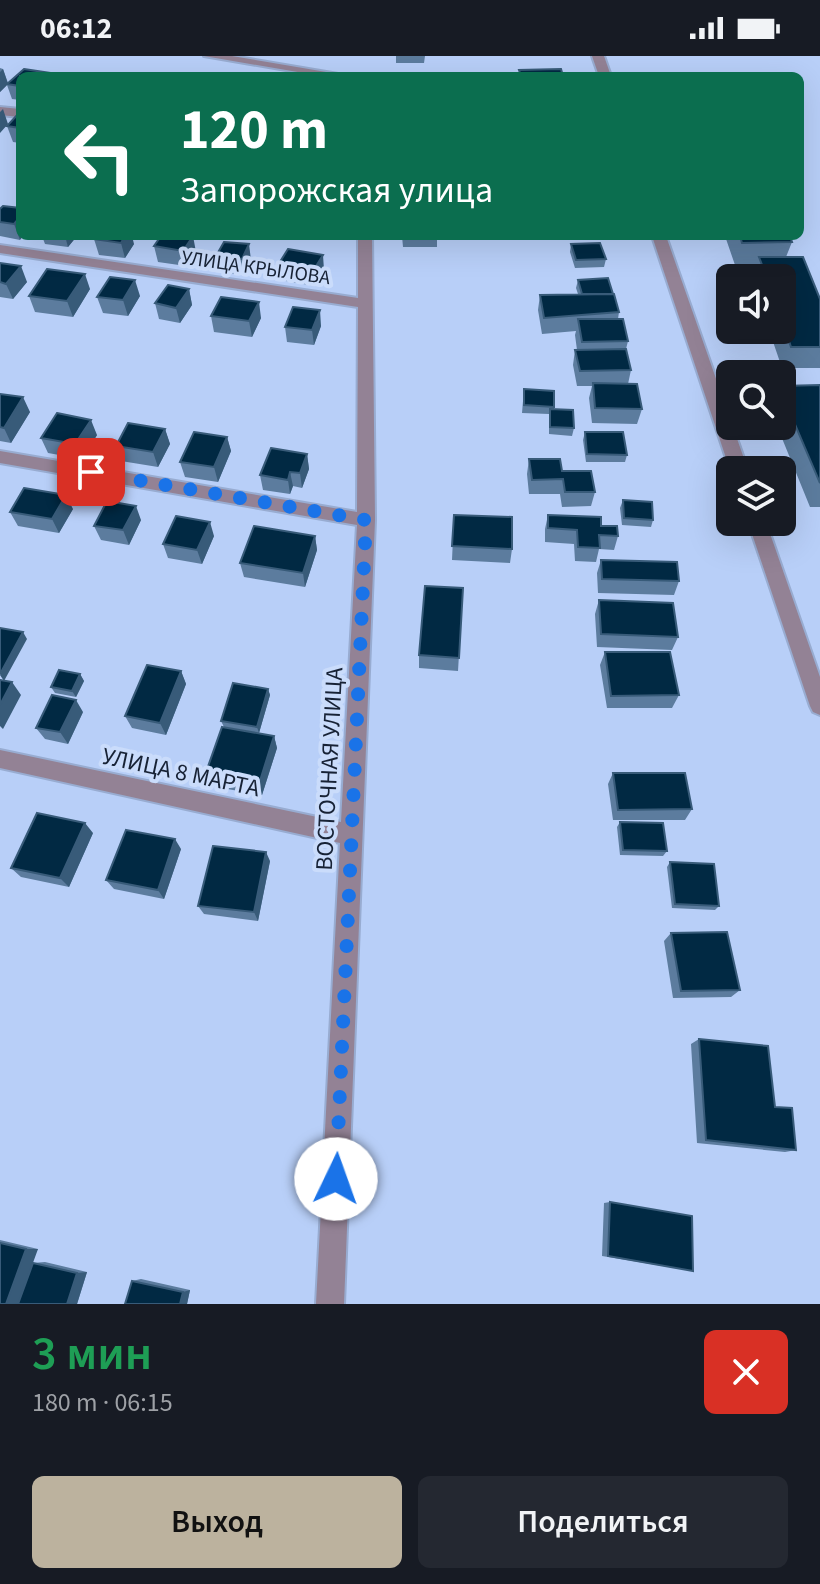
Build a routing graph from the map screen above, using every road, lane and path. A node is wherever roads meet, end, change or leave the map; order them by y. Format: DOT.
graph roads {
  1 [pos="210,56"];
  2 [pos="317,72"];
  3 [pos="365,240"];
  4 [pos="660,240"];
  5 [pos="0,249"];
  6 [pos="363,303"];
  7 [pos="734,456"];
  8 [pos="0,457"];
  9 [pos="366,520"];
  10 [pos="762,536"];
  11 [pos="820,706"];
  12 [pos="0,759"];
  13 [pos="352,835"];
  14 [pos="330,1304"];
  1 -- 2 [label="street"];
  3 -- 6 [label="street, ВОСТОЧНАЯ УЛИЦА"];
  4 -- 7 [label="street"];
  5 -- 6 [label="street, УЛИЦА КРЫЛОВА"];
  6 -- 9 [label="street, ВОСТОЧНАЯ УЛИЦА"];
  8 -- 9 [label="street"];
  9 -- 13 [label="street, ВОСТОЧНАЯ УЛИЦА"];
  10 -- 11 [label="street"];
  12 -- 13 [label="street, УЛИЦА 8 МАРТА"];
  13 -- 14 [label="street, ВОСТОЧНАЯ УЛИЦА"];
}
